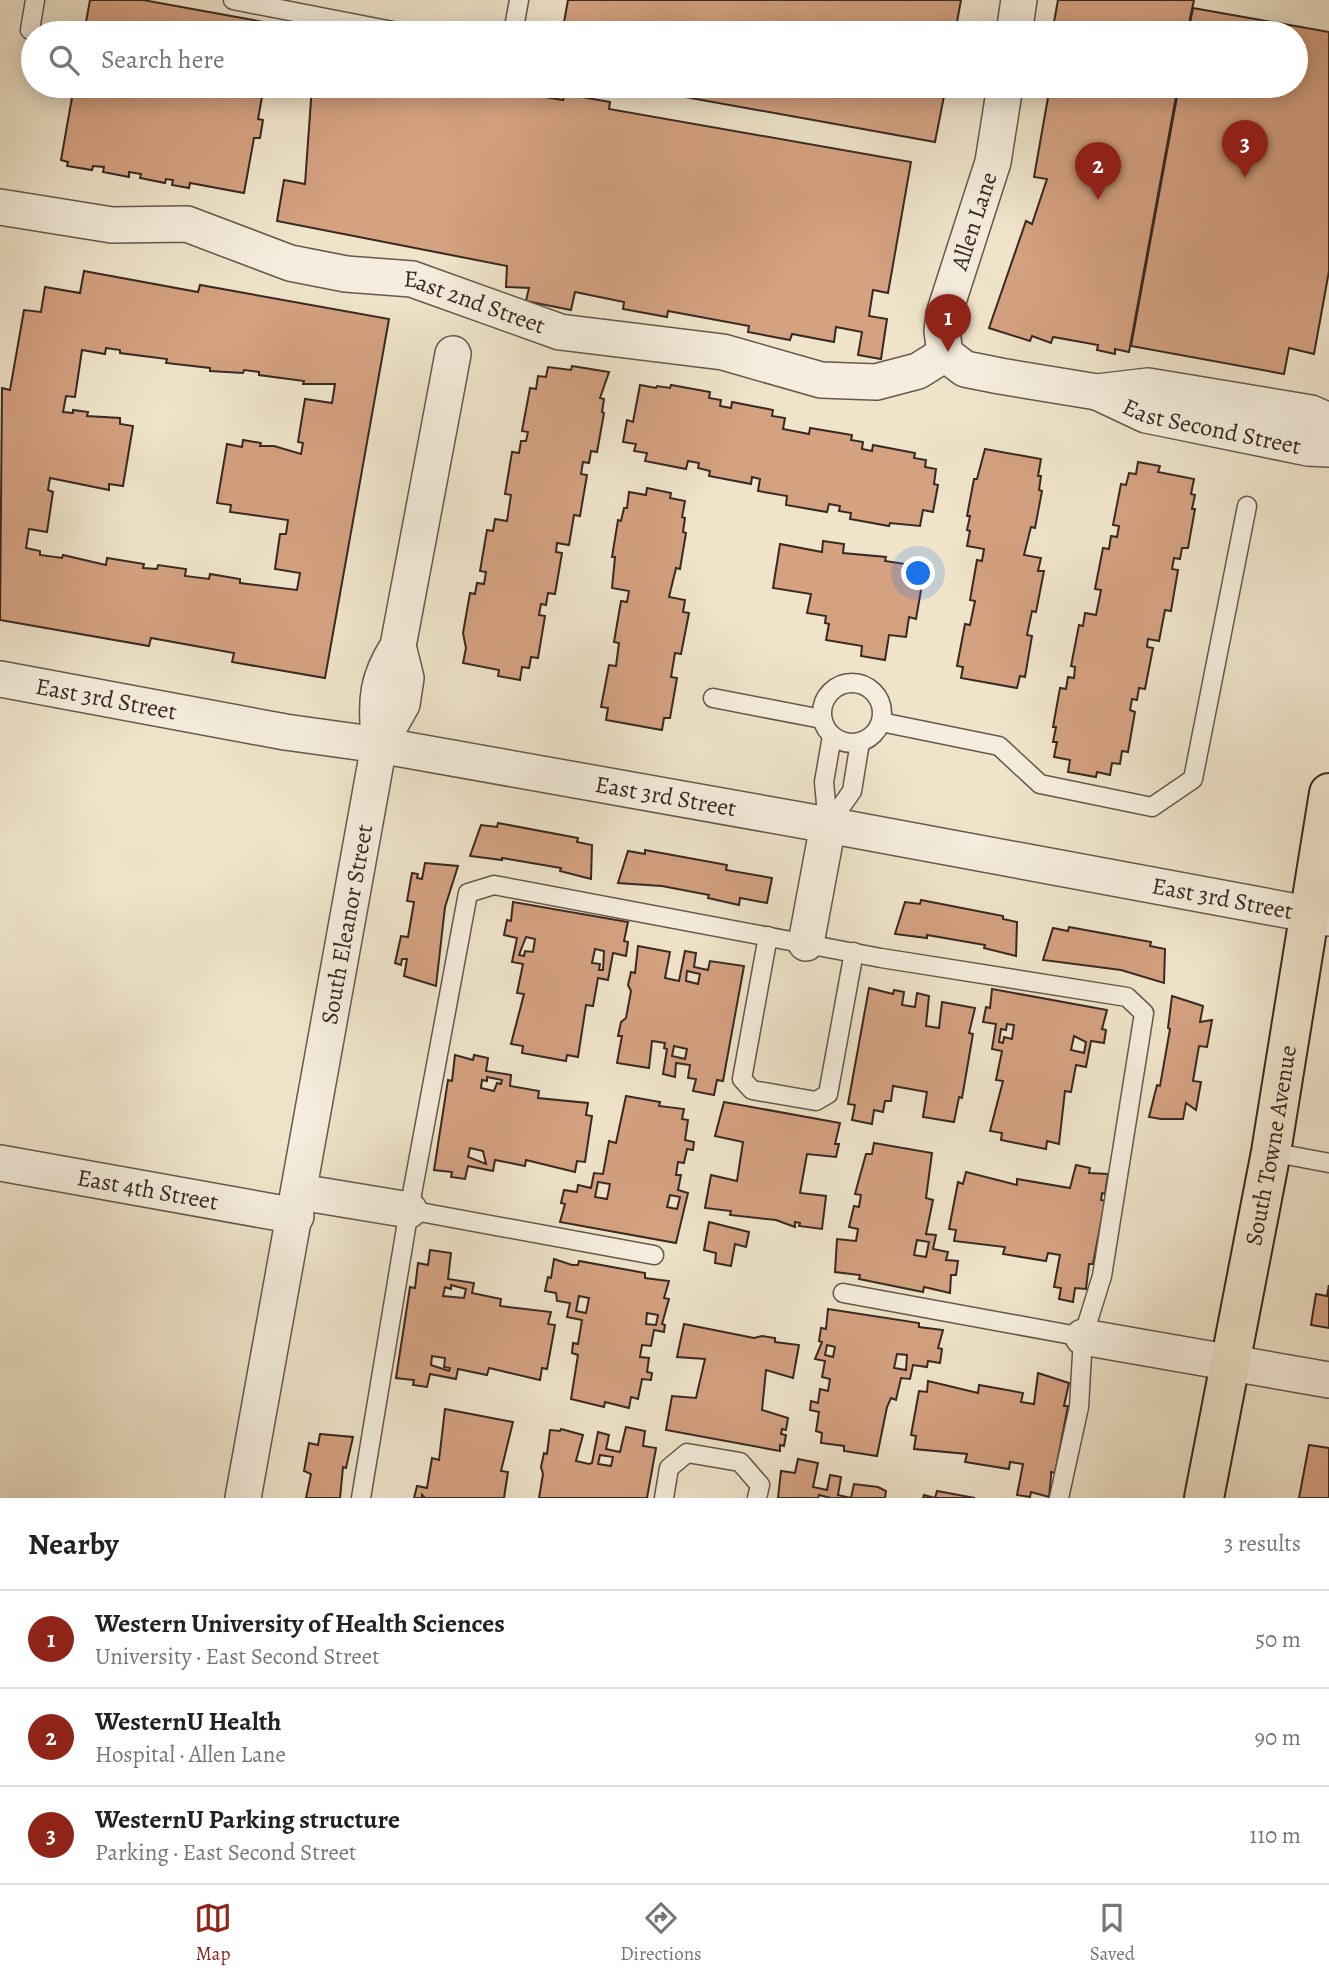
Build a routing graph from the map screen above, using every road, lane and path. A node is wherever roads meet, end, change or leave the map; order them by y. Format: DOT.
graph roads {
  1 [pos="35,0"];
  2 [pos="233,0"];
  3 [pos="519,0"];
  4 [pos="1019,0"];
  5 [pos="32,21"];
  6 [pos="341,21"];
  7 [pos="515,21"];
  8 [pos="1016,21"];
  9 [pos="1003,98"];
  10 [pos="1,212"];
  11 [pos="453,354"];
  12 [pos="945,354"];
  13 [pos="1097,392"];
  14 [pos="1329,421"];
  15 [pos="1329,449"];
  16 [pos="1247,506"];
  17 [pos="0,679"];
  18 [pos="713,698"];
  19 [pos="822,719"];
  20 [pos="881,722"];
  21 [pos="832,736"];
  22 [pos="860,742"];
  23 [pos="379,744"];
  24 [pos="1329,793"];
  25 [pos="828,825"];
  26 [pos="1318,916"];
  27 [pos="768,936"];
  28 [pos="806,943"];
  29 [pos="853,952"];
  30 [pos="1271,1152"];
  31 [pos="0,1163"];
  32 [pos="1329,1163"];
  33 [pos="298,1204"];
  34 [pos="409,1210"];
  35 [pos="654,1255"];
  36 [pos="843,1293"];
  37 [pos="1083,1337"];
  38 [pos="1229,1361"];
  39 [pos="1329,1380"];
  40 [pos="243,1498"];
  41 [pos="361,1498"];
  42 [pos="664,1498"];
  43 [pos="757,1498"];
  44 [pos="1059,1498"];
  45 [pos="1205,1498"];
  1 -- 5 [label="lane"];
  2 -- 6 [label="lane"];
  3 -- 7 [label="lane"];
  4 -- 8 [label="street"];
  9 -- 12 [label="street, Allen Lane"];
  10 -- 12 [label="street, East 2nd Street"];
  11 -- 23 [label="street, South Eleanor Street"];
  12 -- 13 [label="street, East Second Street"];
  13 -- 14 [label="street, East Second Street"];
  13 -- 15 [label="street, East Second Street"];
  16 -- 20 [label="lane"];
  17 -- 23 [label="street, East 3rd Street"];
  18 -- 19 [label="lane"];
  19 -- 20 [label="lane"];
  19 -- 21 [label="lane"];
  20 -- 22 [label="lane"];
  21 -- 22 [label="lane"];
  21 -- 25 [label="lane"];
  22 -- 25 [label="lane"];
  23 -- 25 [label="street, East 3rd Street"];
  23 -- 33 [label="street, South Eleanor Street"];
  24 -- 26 [label="main road, South Towne Avenue"];
  25 -- 26 [label="street, East 3rd Street"];
  25 -- 28 [label="street"];
  26 -- 30 [label="main road, South Towne Avenue"];
  27 -- 28 [label="lane"];
  27 -- 29 [label="lane"];
  27 -- 34 [label="lane"];
  28 -- 29 [label="lane"];
  29 -- 37 [label="lane"];
  30 -- 32 [label="lane"];
  30 -- 38 [label="main road, South Towne Avenue"];
  31 -- 33 [label="street, East 4th Street"];
  33 -- 34 [label="street, East 4th Street"];
  33 -- 40 [label="street, South Eleanor Street"];
  34 -- 35 [label="lane"];
  34 -- 41 [label="lane"];
  36 -- 37 [label="lane"];
  37 -- 38 [label="street"];
  37 -- 44 [label="lane"];
  38 -- 39 [label="street"];
  38 -- 45 [label="main road, South Towne Avenue"];
  42 -- 43 [label="lane"];
}
